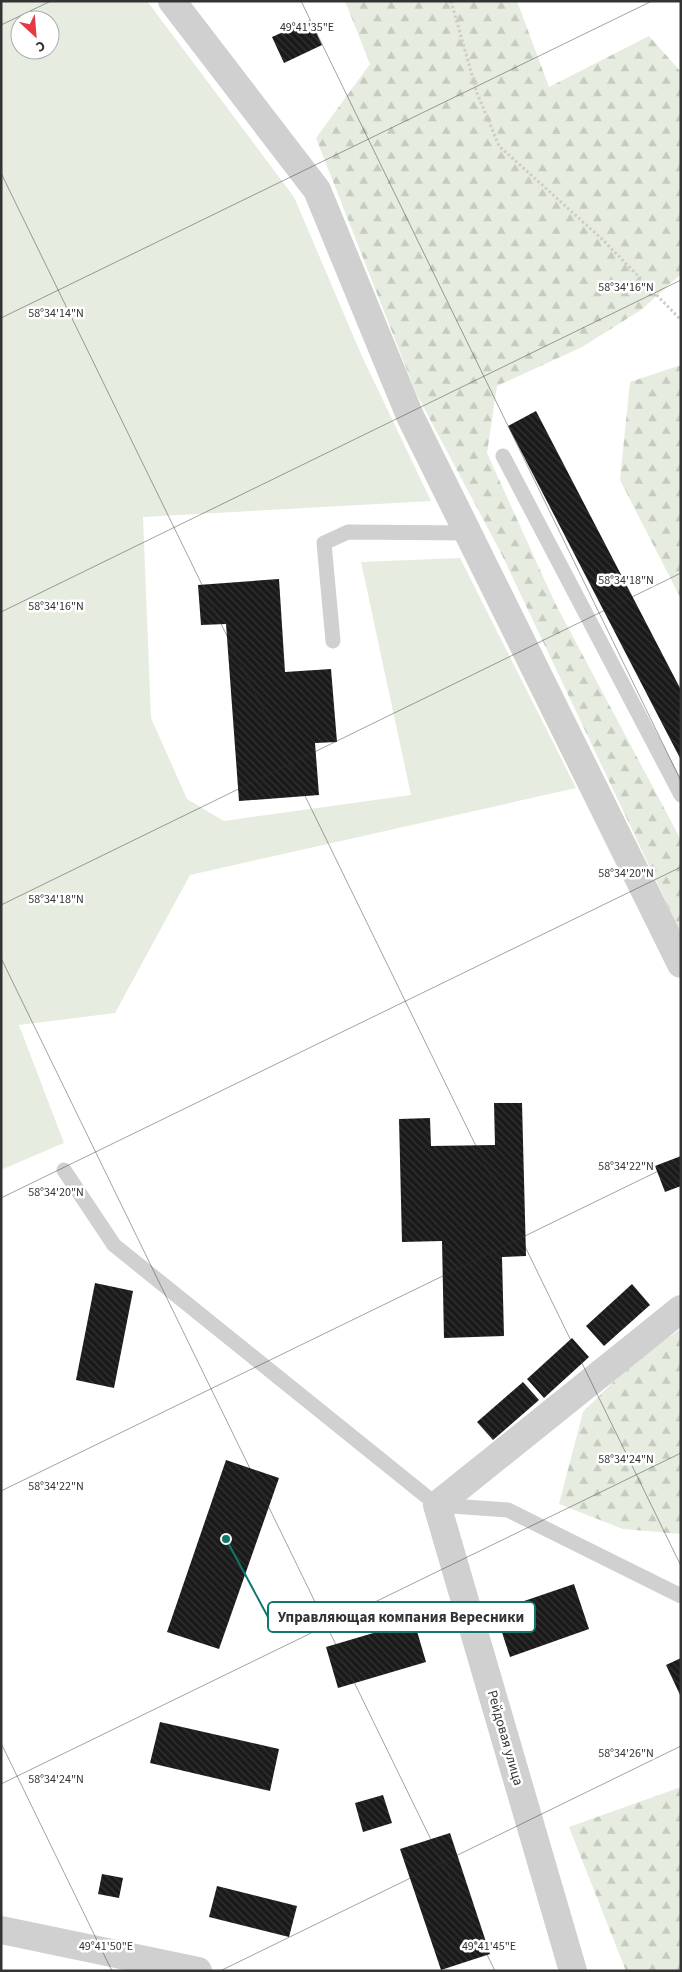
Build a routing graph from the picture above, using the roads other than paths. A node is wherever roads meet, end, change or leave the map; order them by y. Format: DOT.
graph roads {
  1 [pos="172,1"];
  2 [pos="503,456"];
  3 [pos="468,533"];
  4 [pos="333,641"];
  5 [pos="681,795"];
  6 [pos="681,964"];
  7 [pos="64,1170"];
  8 [pos="681,1309"];
  9 [pos="437,1505"];
  10 [pos="681,1596"];
  11 [pos="1,1930"];
  12 [pos="198,1971"];
  13 [pos="572,1971"];
  1 -- 3 [label="street"];
  2 -- 5 [label="lane"];
  3 -- 4 [label="lane"];
  3 -- 6 [label="street"];
  7 -- 9 [label="lane"];
  8 -- 9 [label="street"];
  9 -- 10 [label="lane"];
  9 -- 13 [label="street, Рейдовая улица"];
  11 -- 12 [label="street"];
}
